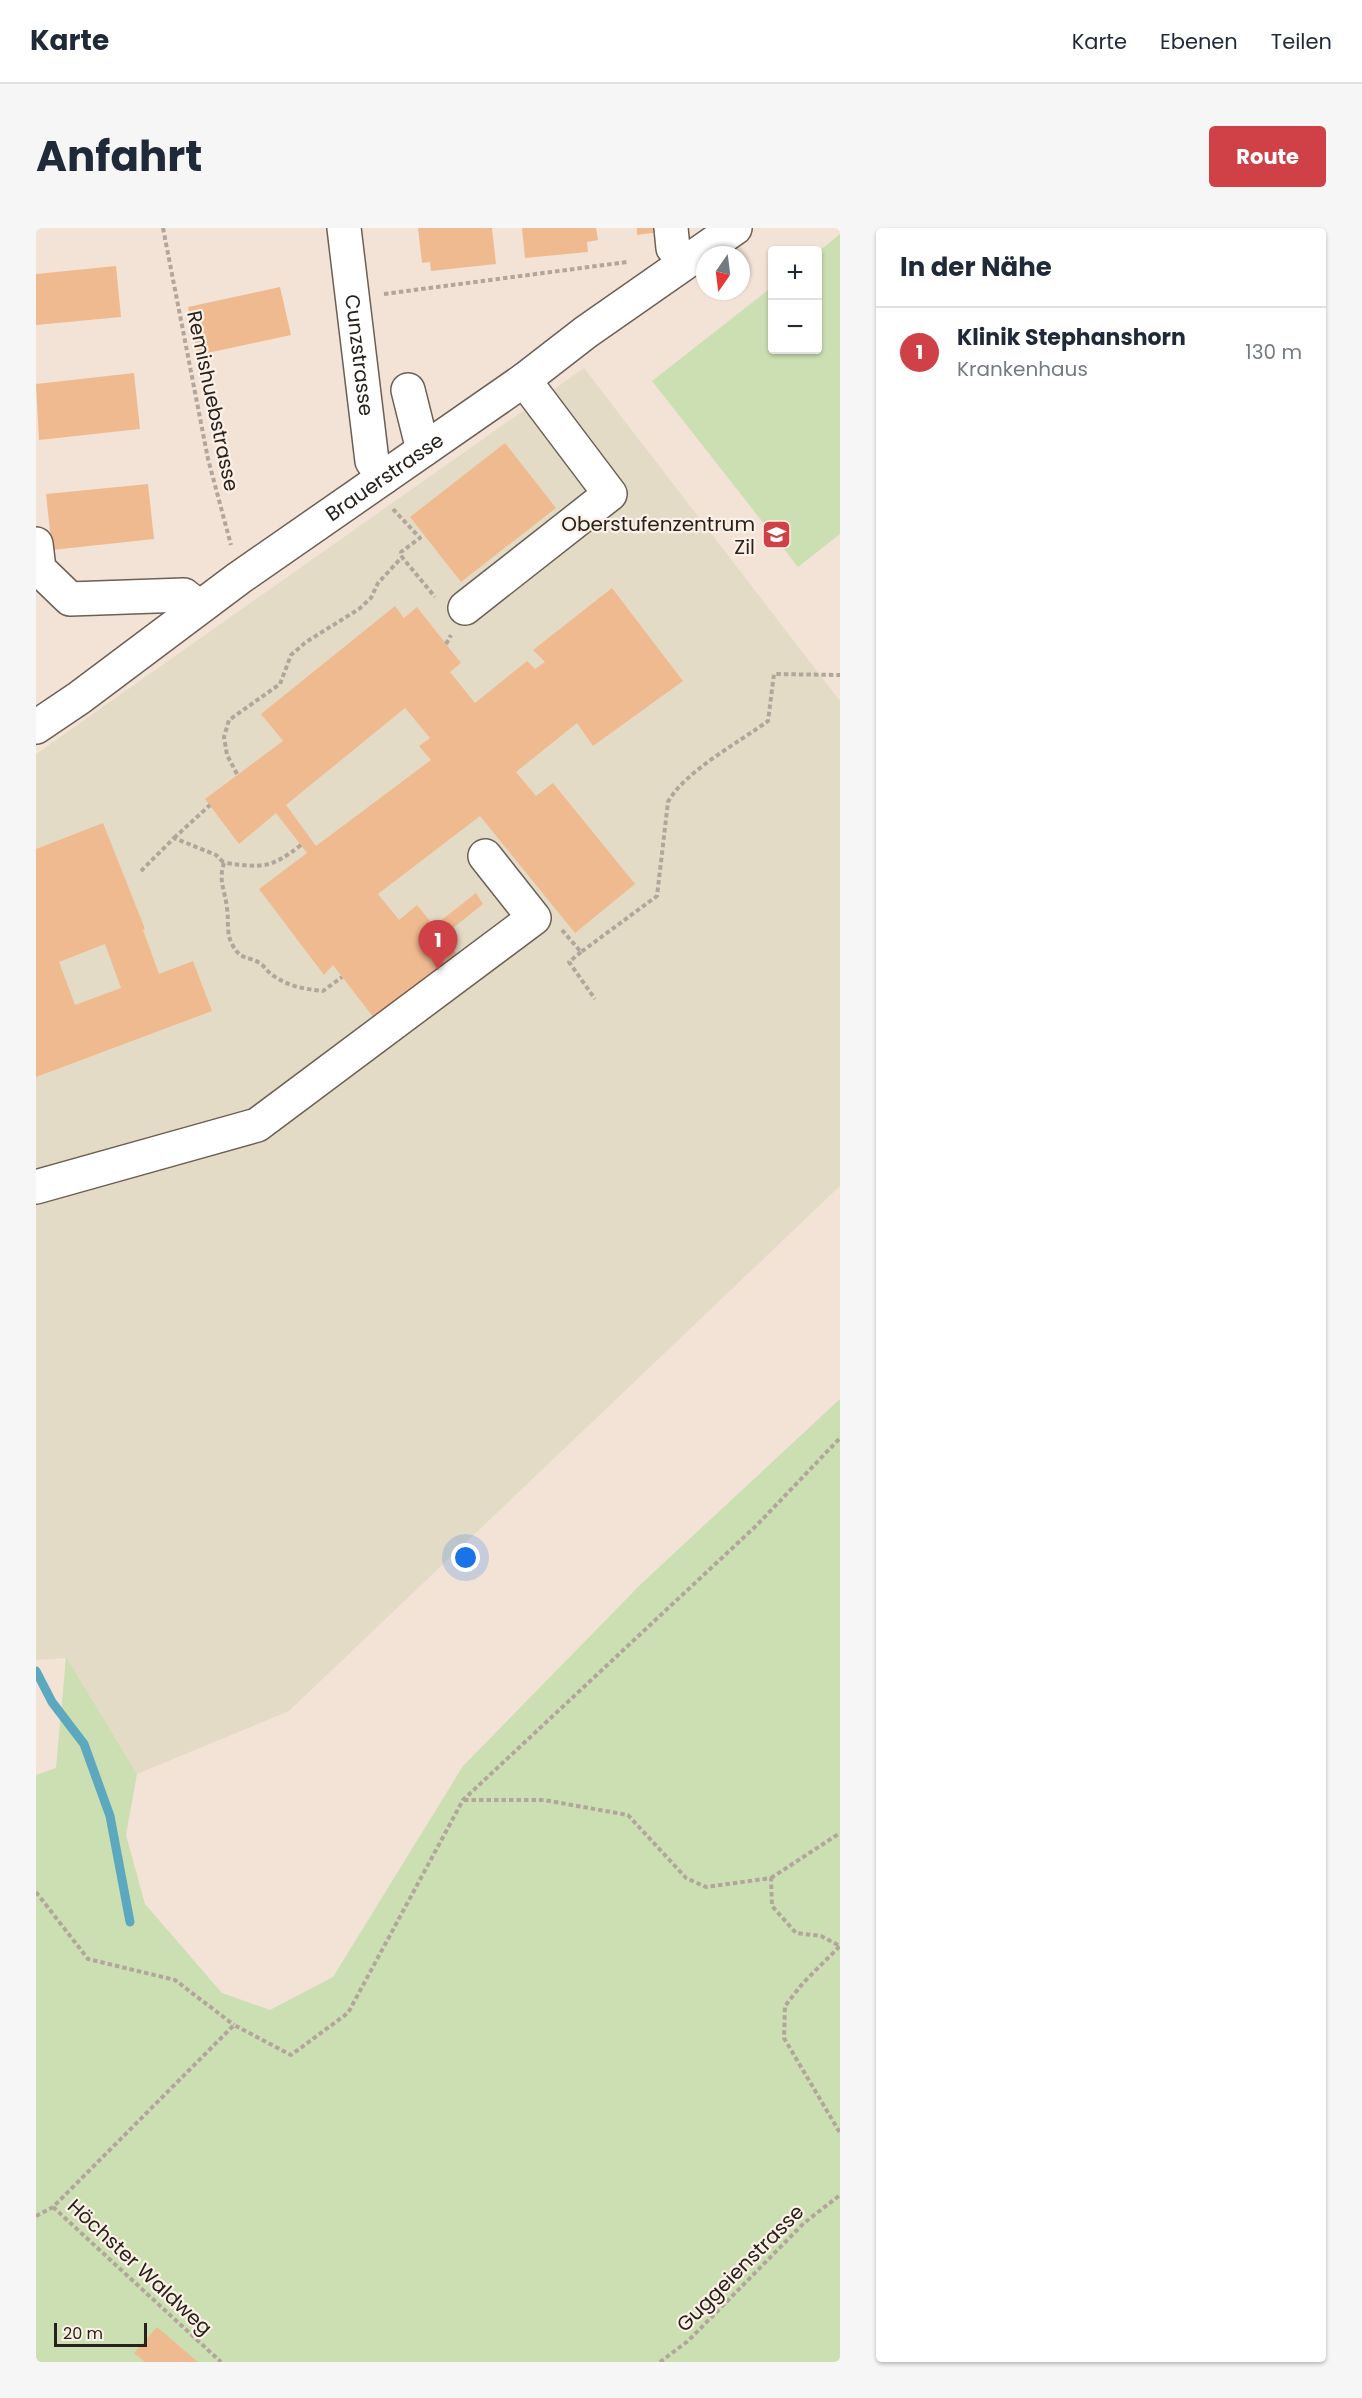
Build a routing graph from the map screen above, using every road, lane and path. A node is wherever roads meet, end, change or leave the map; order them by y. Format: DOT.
graph roads {
  1 [pos="163,228"];
  2 [pos="344,228"];
  3 [pos="735,228"];
  4 [pos="637,261"];
  5 [pos="351,295"];
  6 [pos="524,380"];
  7 [pos="408,390"];
  8 [pos="423,450"];
  9 [pos="387,493"];
  10 [pos="36,544"];
  11 [pos="402,557"];
  12 [pos="239,578"];
  13 [pos="451,603"];
  14 [pos="199,607"];
  15 [pos="840,675"];
  16 [pos="36,727"];
  17 [pos="237,774"];
  18 [pos="210,805"];
  19 [pos="174,838"];
  20 [pos="301,845"];
  21 [pos="485,856"];
  22 [pos="224,863"];
  23 [pos="141,871"];
  24 [pos="534,918"];
  25 [pos="581,952"];
  26 [pos="342,976"];
  27 [pos="595,999"];
  28 [pos="36,1187"];
  29 [pos="840,1438"];
  30 [pos="463,1800"];
  31 [pos="840,1833"];
  32 [pos="771,1878"];
  33 [pos="36,1892"];
  34 [pos="234,2025"];
  35 [pos="840,2133"];
  36 [pos="840,2195"];
  37 [pos="53,2207"];
  38 [pos="36,2217"];
  39 [pos="221,2362"];
  40 [pos="660,2362"];
  1 -- 12 [label="path, Remishuebstrasse"];
  2 -- 5 [label="street, Cunzstrasse"];
  3 -- 6 [label="street, Brauerstrasse"];
  4 -- 5 [label="path"];
  5 -- 9 [label="street, Cunzstrasse"];
  6 -- 8 [label="street, Brauerstrasse"];
  6 -- 13 [label="street"];
  7 -- 8 [label="street"];
  8 -- 9 [label="street, Brauerstrasse"];
  9 -- 11 [label="path"];
  9 -- 12 [label="street, Brauerstrasse"];
  10 -- 14 [label="street"];
  11 -- 13 [label="path"];
  11 -- 17 [label="path"];
  12 -- 14 [label="street, Brauerstrasse"];
  14 -- 16 [label="street, Brauerstrasse"];
  15 -- 25 [label="path"];
  18 -- 19 [label="path"];
  19 -- 22 [label="path"];
  19 -- 23 [label="path"];
  20 -- 22 [label="path"];
  21 -- 24 [label="street"];
  22 -- 26 [label="path"];
  24 -- 25 [label="path"];
  24 -- 28 [label="street"];
  25 -- 27 [label="path"];
  29 -- 30 [label="path"];
  30 -- 32 [label="path"];
  30 -- 34 [label="path"];
  31 -- 32 [label="path"];
  32 -- 35 [label="path"];
  33 -- 34 [label="path"];
  34 -- 37 [label="path"];
  36 -- 40 [label="path, Guggeienstrasse"];
  37 -- 38 [label="path, Höchster Waldweg"];
  37 -- 39 [label="path, Höchster Waldweg"];
}
